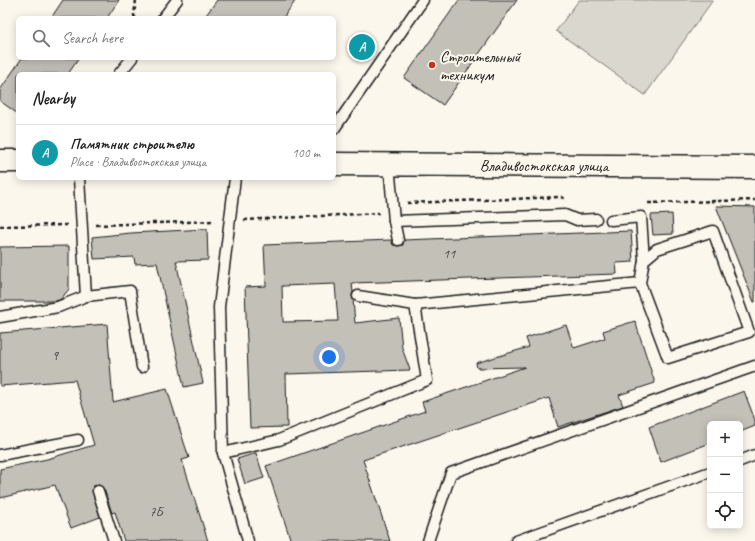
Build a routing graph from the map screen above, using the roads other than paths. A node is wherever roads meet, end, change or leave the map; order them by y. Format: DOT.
graph roads {
  1 [pos="177,0"];
  2 [pos="423,0"];
  3 [pos="165,16"];
  4 [pos="130,60"];
  5 [pos="121,72"];
  6 [pos="336,127"];
  7 [pos="0,161"];
  8 [pos="16,161"];
  9 [pos="336,164"];
  10 [pos="389,164"];
  11 [pos="755,167"];
  12 [pos="79,180"];
  13 [pos="236,180"];
  14 [pos="596,219"];
  15 [pos="611,220"];
  16 [pos="394,221"];
  17 [pos="398,240"];
  18 [pos="644,260"];
  19 [pos="640,282"];
  20 [pos="86,296"];
  21 [pos="358,296"];
  22 [pos="415,305"];
  23 [pos="0,317"];
  24 [pos="755,366"];
  25 [pos="142,367"];
  26 [pos="78,440"];
  27 [pos="223,453"];
  28 [pos="0,455"];
  29 [pos="755,456"];
  30 [pos="743,460"];
  31 [pos="707,473"];
  32 [pos="98,491"];
  33 [pos="114,541"];
  34 [pos="248,541"];
  35 [pos="428,541"];
  36 [pos="516,541"];
  1 -- 3 [label="lane"];
  2 -- 6 [label="lane"];
  4 -- 5 [label="lane"];
  7 -- 8 [label="street"];
  9 -- 10 [label="street, Владивостокская улица"];
  10 -- 11 [label="street, Владивостокская улица"];
  10 -- 16 [label="lane"];
  12 -- 20 [label="lane"];
  13 -- 27 [label="lane"];
  14 -- 16 [label="lane"];
  15 -- 18 [label="lane"];
  16 -- 17 [label="lane"];
  18 -- 19 [label="lane"];
  18 -- 19 [label="lane"];
  19 -- 22 [label="lane"];
  20 -- 23 [label="lane"];
  20 -- 25 [label="lane"];
  21 -- 22 [label="lane"];
  22 -- 27 [label="lane"];
  24 -- 35 [label="lane"];
  26 -- 28 [label="lane"];
  27 -- 34 [label="lane"];
  29 -- 30 [label="lane"];
  31 -- 36 [label="lane"];
  32 -- 33 [label="lane"];
}
